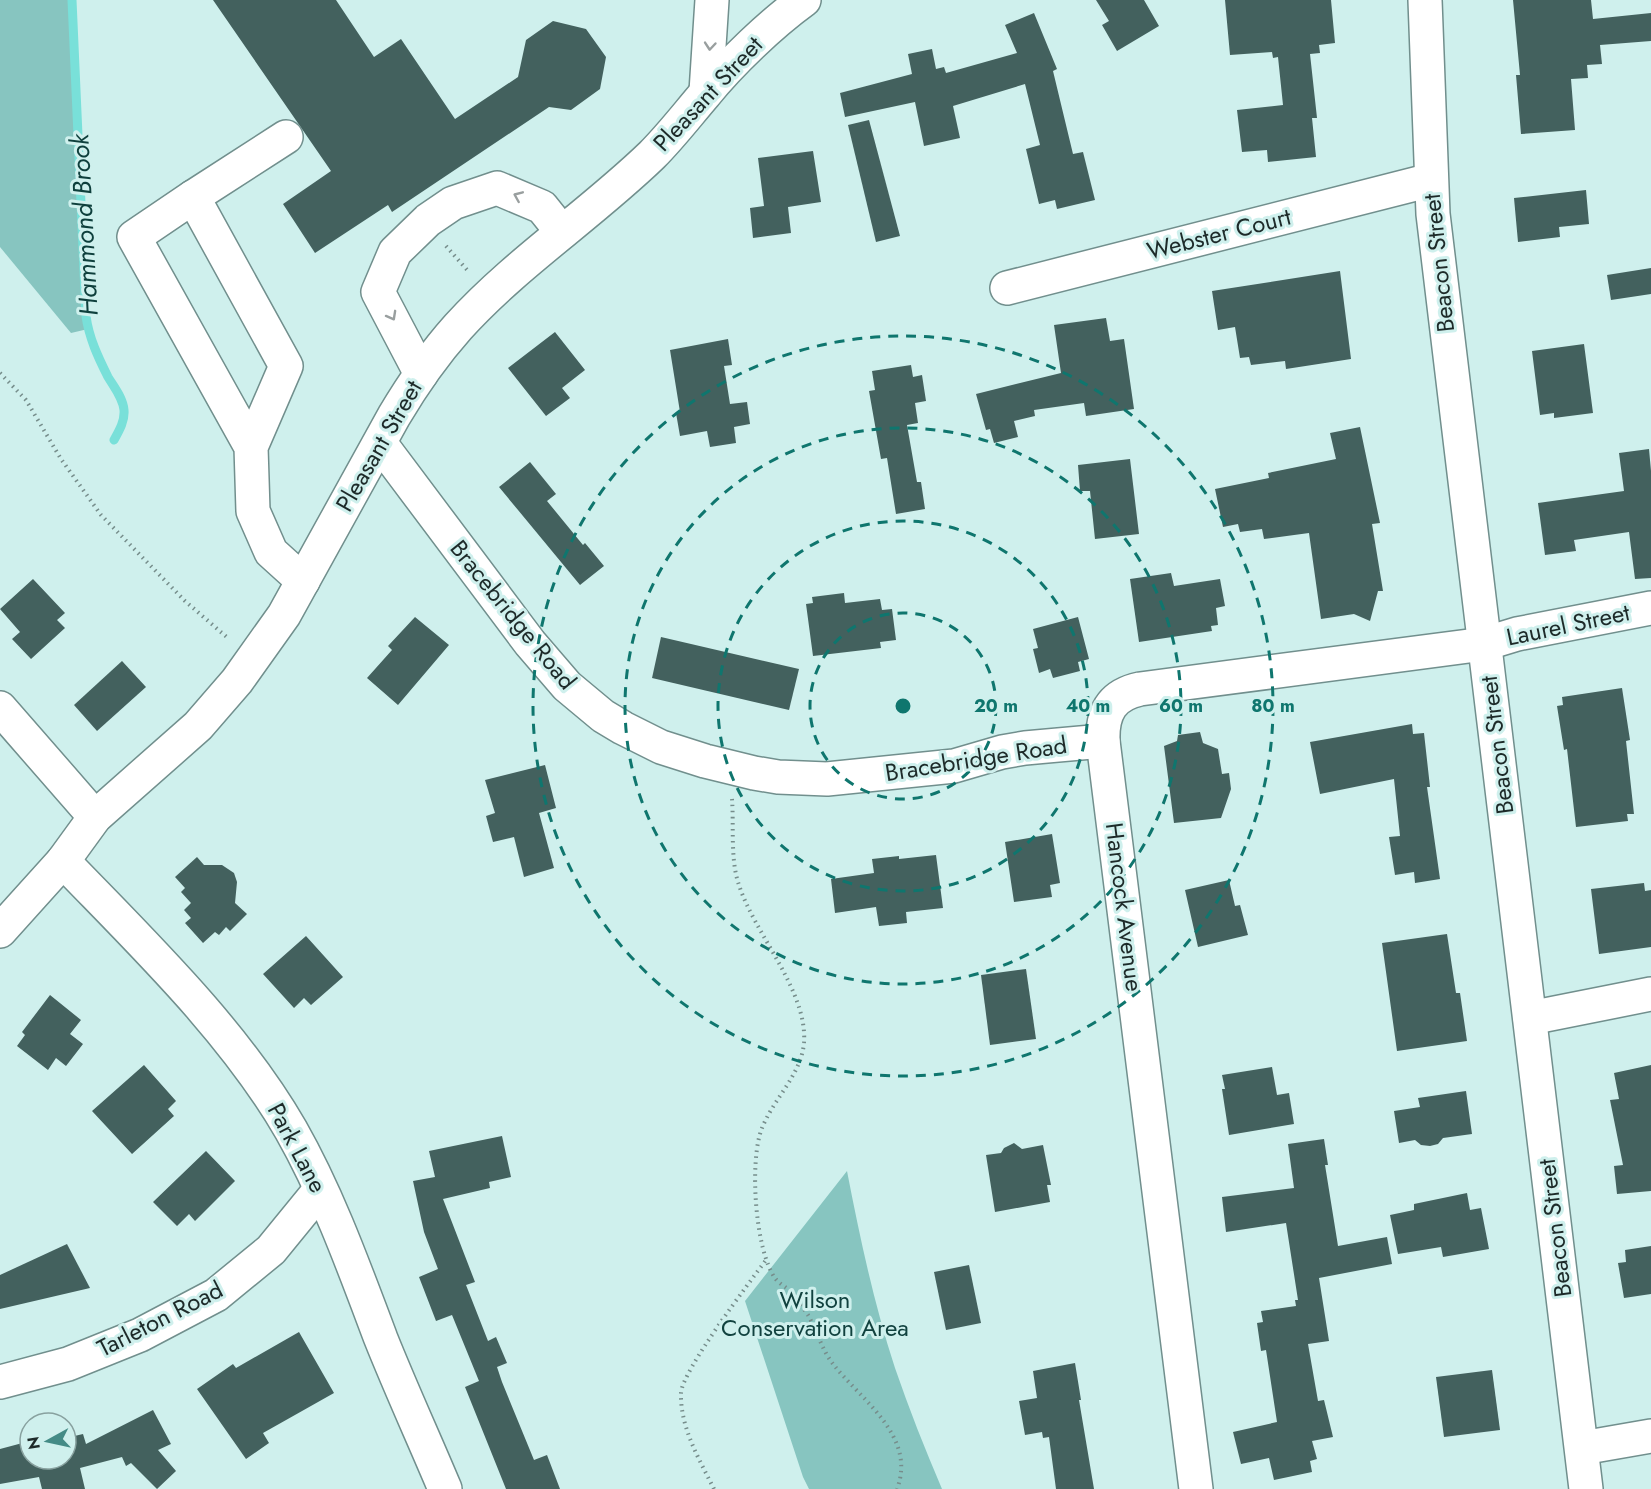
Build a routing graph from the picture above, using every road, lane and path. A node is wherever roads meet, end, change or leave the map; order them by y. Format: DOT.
graph roads {
  1 [pos="712,0"];
  2 [pos="804,0"];
  3 [pos="1425,0"];
  4 [pos="706,92"];
  5 [pos="286,137"];
  6 [pos="1431,180"];
  7 [pos="193,197"];
  8 [pos="561,232"];
  9 [pos="439,238"];
  10 [pos="470,272"];
  11 [pos="1007,288"];
  12 [pos="0,373"];
  13 [pos="421,374"];
  14 [pos="380,443"];
  15 [pos="251,447"];
  16 [pos="303,581"];
  17 [pos="1651,608"];
  18 [pos="231,640"];
  19 [pos="1484,644"];
  20 [pos="0,708"];
  21 [pos="1103,741"];
  22 [pos="729,767"];
  23 [pos="95,817"];
  24 [pos="63,861"];
  25 [pos="0,931"];
  26 [pos="1651,994"];
  27 [pos="1530,1018"];
  28 [pos="320,1190"];
  29 [pos="766,1260"];
  30 [pos="0,1382"];
  31 [pos="1651,1436"];
  32 [pos="1582,1448"];
  33 [pos="445,1489"];
  34 [pos="714,1489"];
  35 [pos="897,1489"];
  36 [pos="1196,1489"];
  37 [pos="1586,1489"];
  1 -- 4 [label="street, one-way"];
  2 -- 4 [label="street, Pleasant Street"];
  3 -- 6 [label="street, Beacon Street"];
  4 -- 8 [label="street, Pleasant Street"];
  5 -- 7 [label="street"];
  6 -- 11 [label="street, Webster Court"];
  6 -- 19 [label="street, Beacon Street"];
  7 -- 15 [label="street"];
  7 -- 15 [label="street"];
  8 -- 13 [label="street, Pleasant Street"];
  8 -- 13 [label="street, one-way"];
  9 -- 10 [label="path"];
  12 -- 18 [label="path"];
  13 -- 14 [label="street, Pleasant Street"];
  14 -- 16 [label="street, Pleasant Street"];
  14 -- 22 [label="street, Bracebridge Road"];
  15 -- 16 [label="street"];
  16 -- 23 [label="street, Pleasant Street"];
  17 -- 19 [label="street, Laurel Street"];
  19 -- 21 [label="street, Hancock Avenue"];
  19 -- 27 [label="street, Beacon Street"];
  20 -- 23 [label="street"];
  21 -- 22 [label="street, Bracebridge Road"];
  21 -- 36 [label="street, Hancock Avenue"];
  22 -- 29 [label="path"];
  23 -- 24 [label="street, Pleasant Street"];
  24 -- 25 [label="street, Pleasant Street"];
  24 -- 28 [label="street, Park Lane"];
  26 -- 27 [label="street"];
  27 -- 32 [label="street, Beacon Street"];
  28 -- 30 [label="street, Tarleton Road"];
  28 -- 33 [label="street, Park Lane"];
  29 -- 34 [label="path"];
  29 -- 35 [label="path"];
  31 -- 32 [label="street"];
  32 -- 37 [label="street, Beacon Street"];
}
